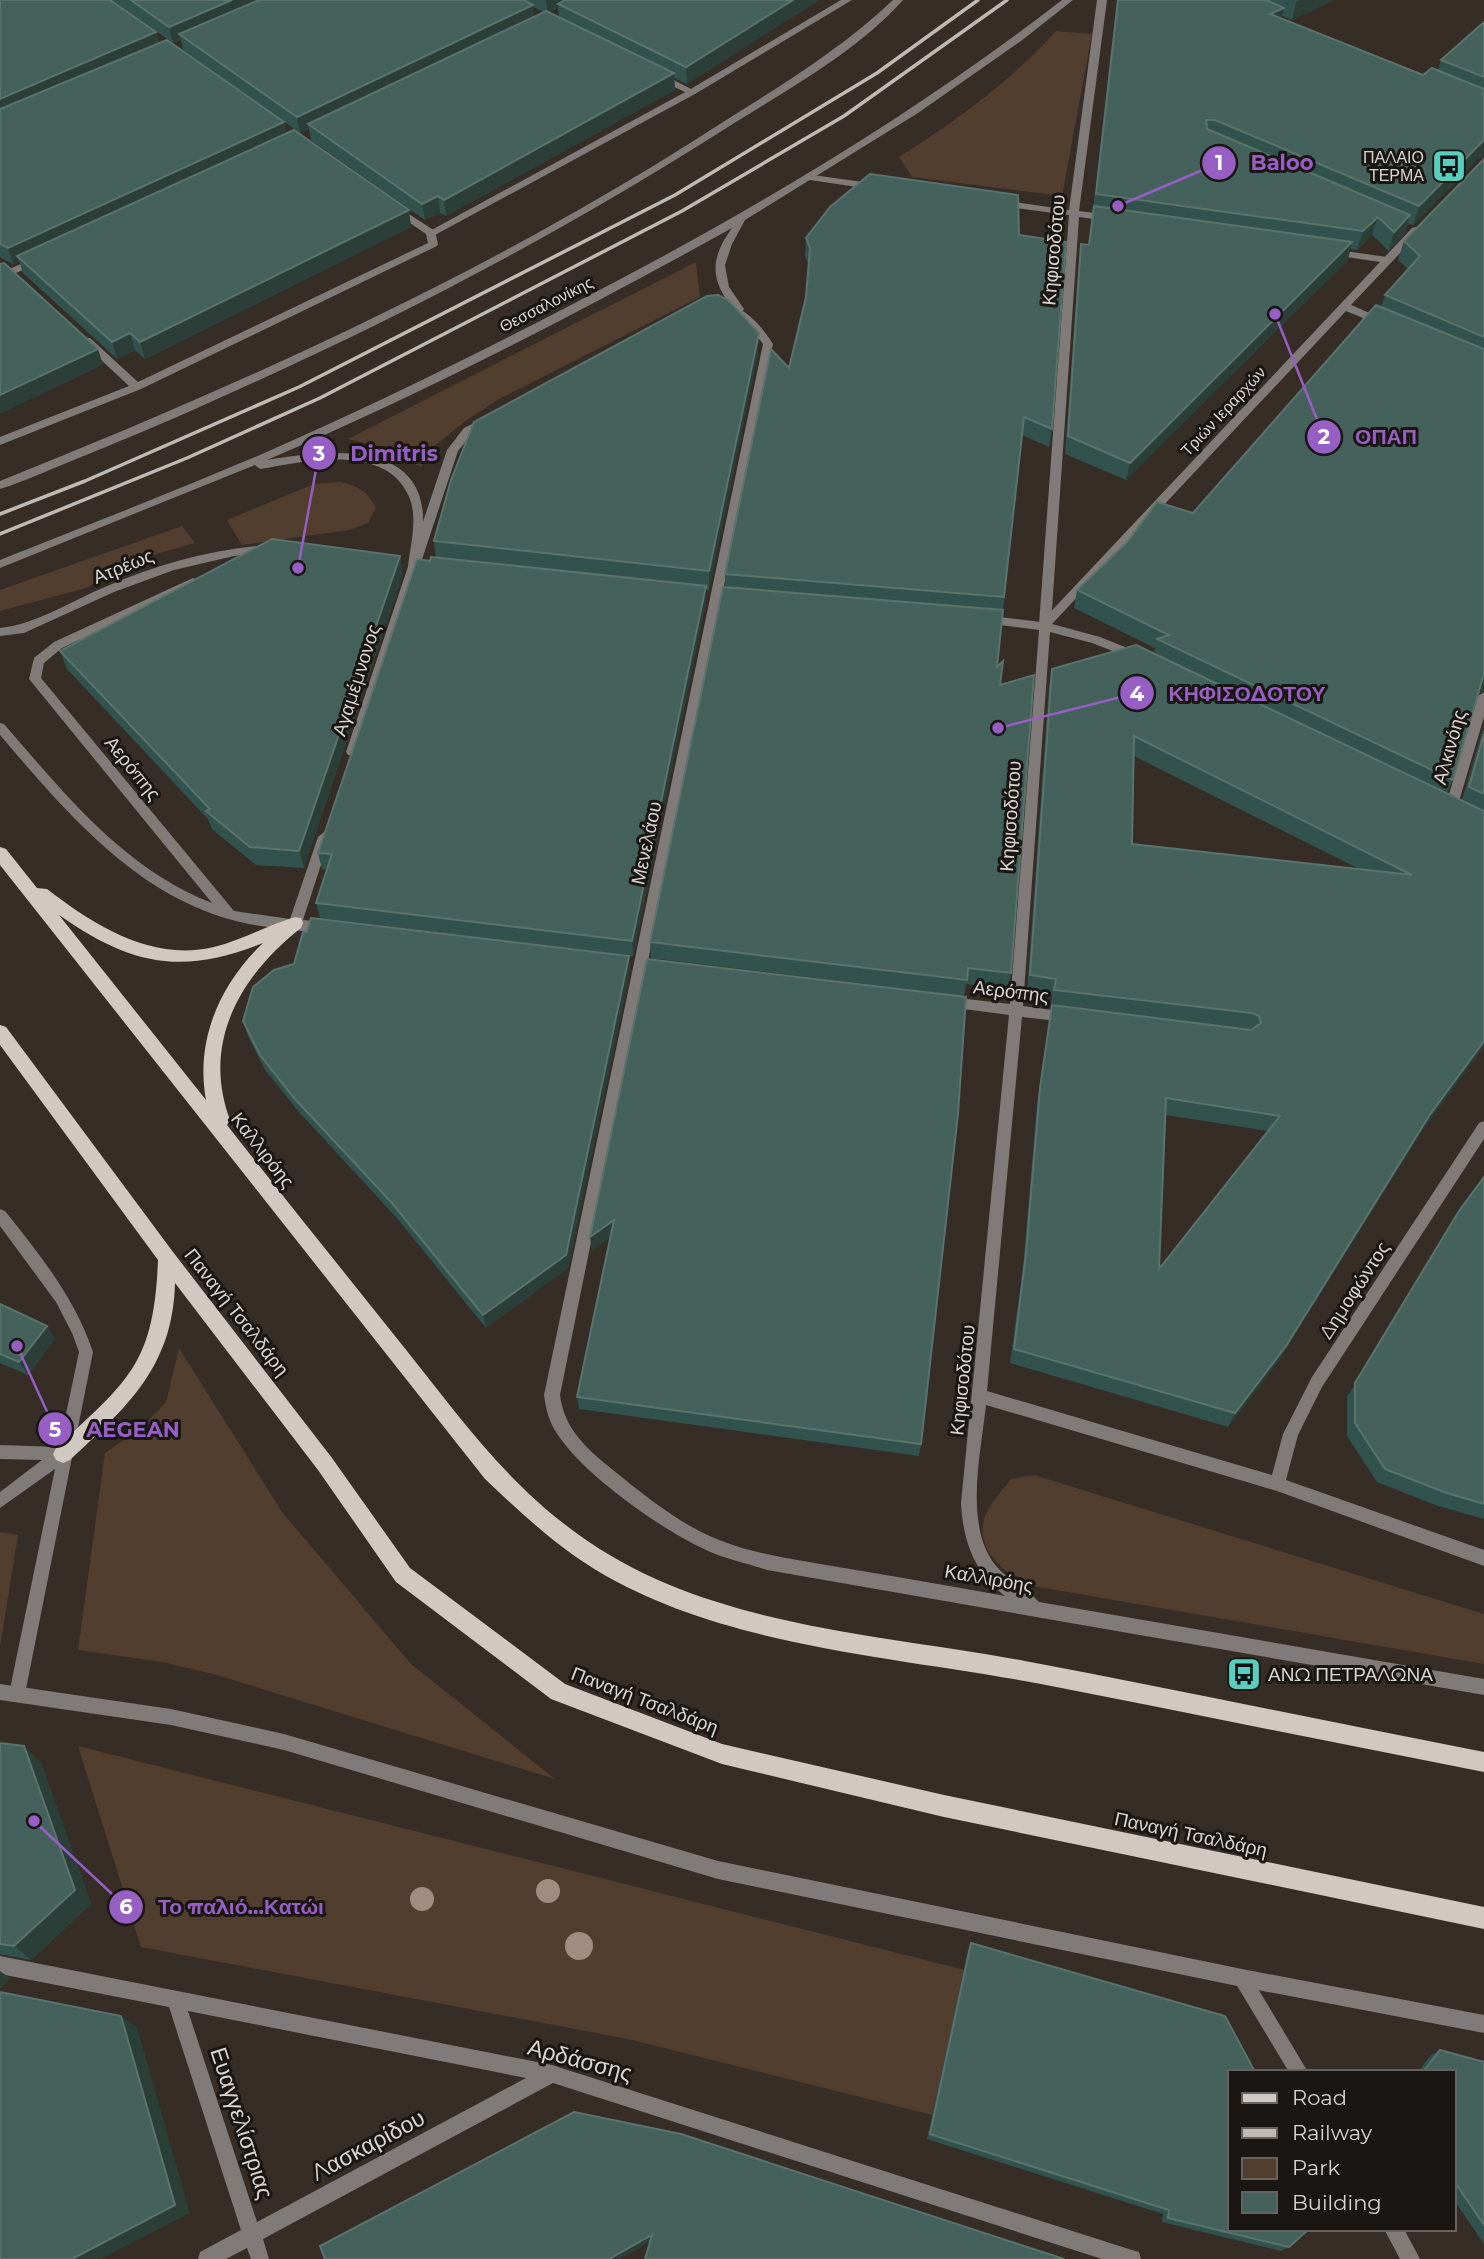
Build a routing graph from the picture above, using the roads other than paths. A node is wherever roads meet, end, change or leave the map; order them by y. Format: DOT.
graph roads {
  1 [pos="847,0"];
  2 [pos="898,0"];
  3 [pos="1068,0"];
  4 [pos="1102,0"];
  5 [pos="643,69"];
  6 [pos="692,92"];
  7 [pos="813,178"];
  8 [pos="896,189"];
  9 [pos="387,202"];
  10 [pos="992,202"];
  11 [pos="1074,213"];
  12 [pos="743,219"];
  13 [pos="1115,219"];
  14 [pos="1424,222"];
  15 [pos="1403,226"];
  16 [pos="1415,232"];
  17 [pos="431,233"];
  18 [pos="1319,250"];
  19 [pos="49,254"];
  20 [pos="1387,260"];
  21 [pos="0,261"];
  22 [pos="11,272"];
  23 [pos="0,277"];
  24 [pos="21,281"];
  25 [pos="712,303"];
  26 [pos="1343,306"];
  27 [pos="739,309"];
  28 [pos="1395,327"];
  29 [pos="79,334"];
  30 [pos="137,387"];
  31 [pos="492,418"];
  32 [pos="0,441"];
  33 [pos="238,468"];
  34 [pos="0,485"];
  35 [pos="265,549"];
  36 [pos="278,551"];
  37 [pos="0,564"];
  38 [pos="400,565"];
  39 [pos="228,566"];
  40 [pos="414,567"];
  41 [pos="428,568"];
  42 [pos="204,577"];
  43 [pos="976,618"];
  44 [pos="1045,624"];
  45 [pos="0,632"];
  46 [pos="1150,663"];
  47 [pos="1484,696"];
  48 [pos="0,727"];
  49 [pos="348,765"];
  50 [pos="1439,802"];
  51 [pos="330,817"];
  52 [pos="0,853"];
  53 [pos="18,875"];
  54 [pos="229,915"];
  55 [pos="295,923"];
  56 [pos="337,928"];
  57 [pos="936,1001"];
  58 [pos="1016,1011"];
  59 [pos="1084,1019"];
  60 [pos="0,1032"];
  61 [pos="1484,1127"];
  62 [pos="235,1150"];
  63 [pos="0,1215"];
  64 [pos="167,1258"];
  65 [pos="552,1395"];
  66 [pos="980,1396"];
  67 [pos="0,1451"];
  68 [pos="63,1454"];
  69 [pos="1277,1484"];
  70 [pos="0,1501"];
  71 [pos="1484,1558"];
  72 [pos="1036,1608"];
  73 [pos="1484,1687"];
  74 [pos="9,1693"];
  75 [pos="1484,1762"];
  76 [pos="1484,1918"];
  77 [pos="0,1965"];
  78 [pos="1242,1978"];
  79 [pos="176,2002"];
  80 [pos="1484,2024"];
  81 [pos="1297,2070"];
  82 [pos="552,2074"];
  83 [pos="1394,2231"];
  84 [pos="252,2235"];
  85 [pos="207,2259"];
  86 [pos="260,2259"];
  87 [pos="1132,2259"];
  88 [pos="1411,2259"];
  1 -- 6 [label="street"];
  2 -- 34 [label="street"];
  3 -- 7 [label="street, Θεσσαλονίκης"];
  4 -- 11 [label="street, Κηφισοδότου"];
  5 -- 6 [label="street"];
  6 -- 17 [label="street"];
  7 -- 8 [label="street"];
  7 -- 12 [label="street, Θεσσαλονίκης"];
  9 -- 17 [label="street"];
  10 -- 11 [label="street"];
  11 -- 13 [label="street"];
  11 -- 44 [label="street, Κηφισοδότου"];
  12 -- 27 [label="street"];
  12 -- 33 [label="street, Θεσσαλονίκης"];
  14 -- 16 [label="street, Τριών Ιεραρχών"];
  15 -- 16 [label="street"];
  16 -- 20 [label="street, Τριών Ιεραρχών"];
  17 -- 30 [label="street"];
  18 -- 20 [label="street"];
  19 -- 22 [label="street"];
  20 -- 26 [label="street, Τριών Ιεραρχών"];
  21 -- 22 [label="street"];
  22 -- 23 [label="street"];
  22 -- 24 [label="street"];
  25 -- 27 [label="street"];
  26 -- 28 [label="street"];
  26 -- 44 [label="street, Τριών Ιεραρχών"];
  27 -- 65 [label="street, Μενελάου"];
  29 -- 30 [label="street"];
  30 -- 32 [label="street"];
  31 -- 40 [label="street, Αγαμέμνονος"];
  33 -- 37 [label="street, Θεσσαλονίκης"];
  33 -- 40 [label="street"];
  35 -- 36 [label="street, Ατρέως"];
  35 -- 39 [label="street"];
  35 -- 45 [label="street, Ατρέως"];
  38 -- 40 [label="street"];
  40 -- 41 [label="street"];
  40 -- 49 [label="street, Αγαμέμνονος"];
  42 -- 54 [label="street, Αερόπης"];
  43 -- 44 [label="street"];
  44 -- 46 [label="street"];
  44 -- 58 [label="street, Κηφισοδότου"];
  47 -- 50 [label="street, Αλκινόης"];
  48 -- 54 [label="street"];
  51 -- 55 [label="street"];
  52 -- 53 [label="main road, Καλλιρόης"];
  53 -- 55 [label="main road"];
  53 -- 62 [label="main road, Καλλιρόης"];
  54 -- 55 [label="street"];
  55 -- 56 [label="street"];
  55 -- 62 [label="main road"];
  57 -- 58 [label="street, Αερόπης"];
  58 -- 59 [label="street, Αερόπης"];
  58 -- 66 [label="street, Κηφισοδότου"];
  60 -- 64 [label="main road, Παναγή Τσαλδάρη"];
  61 -- 69 [label="street, Δημοφώντος"];
  62 -- 75 [label="main road, Καλλιρόης"];
  63 -- 68 [label="street"];
  64 -- 68 [label="main road"];
  64 -- 76 [label="main road, Παναγή Τσαλδάρη"];
  65 -- 72 [label="street, Καλλιρόης"];
  66 -- 69 [label="street"];
  66 -- 72 [label="street, Κηφισοδότου"];
  67 -- 68 [label="street"];
  68 -- 70 [label="street"];
  68 -- 74 [label="street"];
  69 -- 71 [label="street"];
  72 -- 73 [label="street, Καλλιρόης"];
  74 -- 78 [label="street"];
  77 -- 79 [label="street, Αρδάσσης"];
  78 -- 80 [label="street"];
  78 -- 81 [label="street"];
  79 -- 82 [label="street, Αρδάσσης"];
  79 -- 84 [label="street, Ευαγγελίστριας"];
  82 -- 84 [label="street, Λασκαρίδου"];
  82 -- 87 [label="street, Αρδάσσης"];
  83 -- 88 [label="street"];
  84 -- 85 [label="street, Λασκαρίδου"];
  84 -- 86 [label="street, Ευαγγελίστριας"];
}
